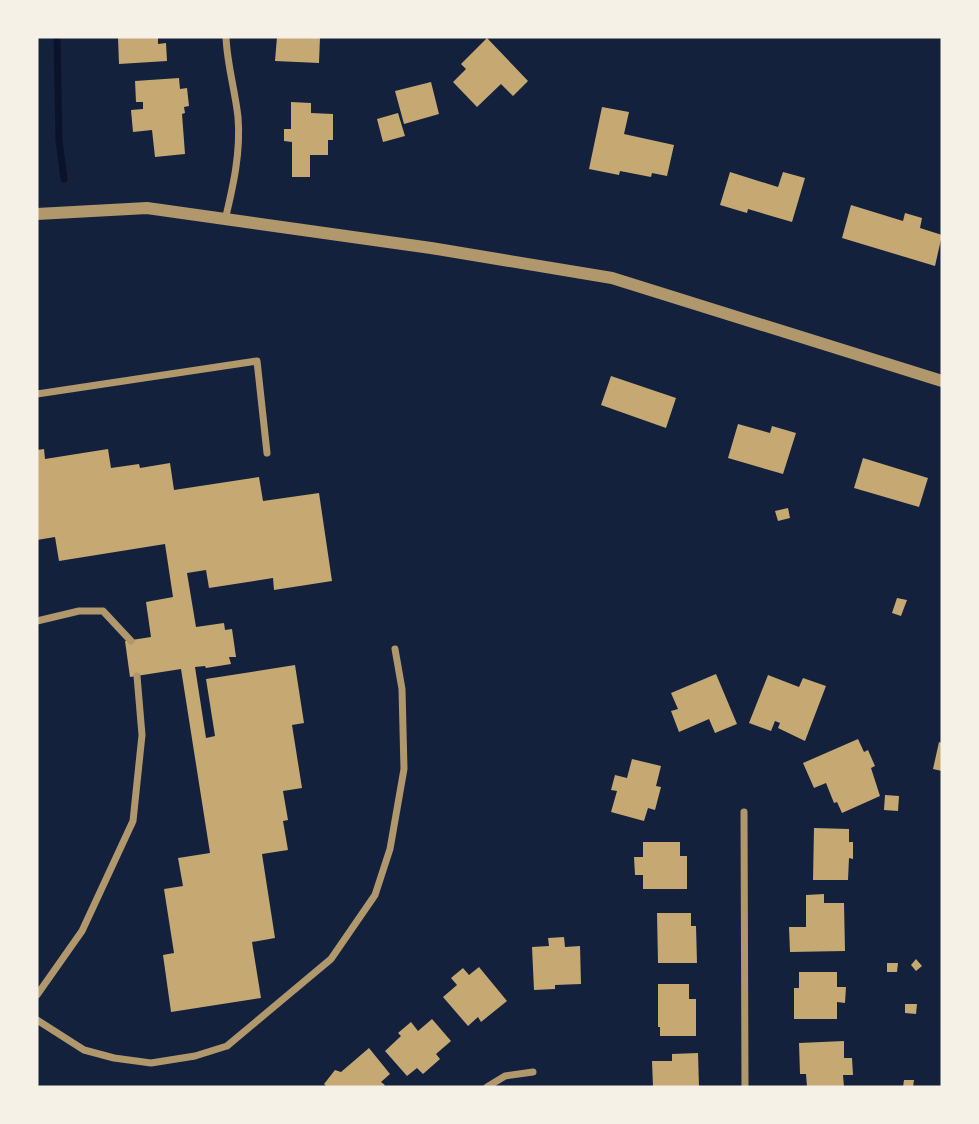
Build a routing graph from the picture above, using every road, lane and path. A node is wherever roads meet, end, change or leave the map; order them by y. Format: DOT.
graph roads {
  1 [pos="226,37"];
  2 [pos="37,214"];
  3 [pos="225,220"];
  4 [pos="942,381"];
  5 [pos="37,394"];
  6 [pos="267,453"];
  7 [pos="37,621"];
  8 [pos="131,640"];
  9 [pos="395,649"];
  10 [pos="138,676"];
  11 [pos="744,812"];
  12 [pos="37,995"];
  13 [pos="37,1020"];
  14 [pos="533,1072"];
  15 [pos="487,1087"];
  16 [pos="745,1087"];
  1 -- 3 [label="street"];
  2 -- 3 [label="street"];
  3 -- 4 [label="street"];
  5 -- 6 [label="street"];
  7 -- 8 [label="street"];
  9 -- 13 [label="street"];
  10 -- 12 [label="street"];
  11 -- 16 [label="street"];
  14 -- 15 [label="street"];
}
